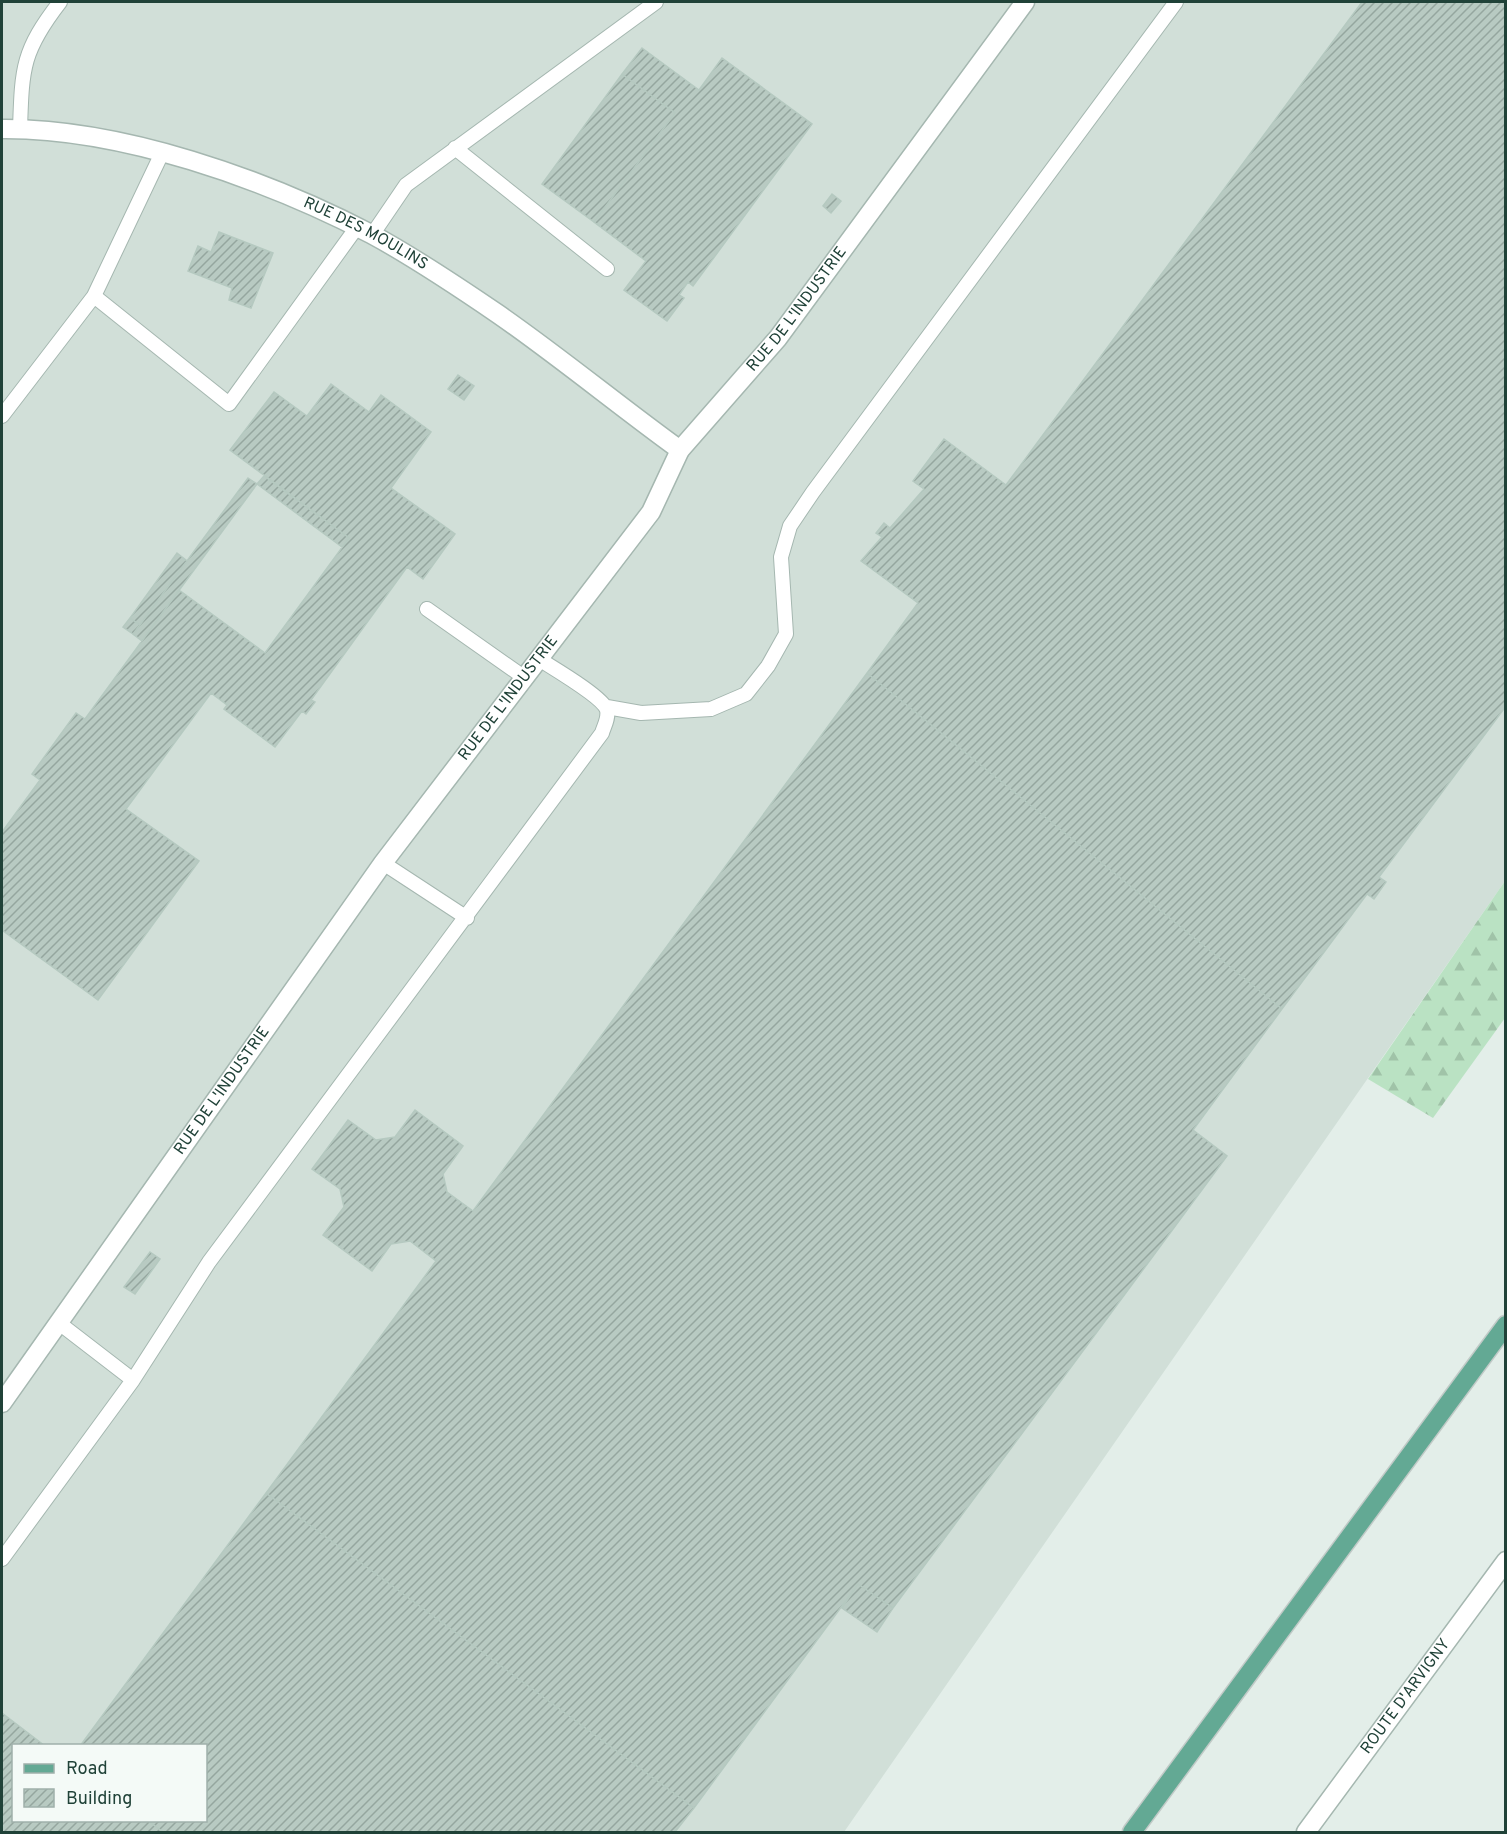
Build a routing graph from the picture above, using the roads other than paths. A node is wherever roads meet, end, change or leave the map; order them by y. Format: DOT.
graph roads {
  1 [pos="60,2"];
  2 [pos="656,2"];
  3 [pos="1025,2"];
  4 [pos="1176,2"];
  5 [pos="11,129"];
  6 [pos="455,148"];
  7 [pos="162,153"];
  8 [pos="365,231"];
  9 [pos="607,268"];
  10 [pos="94,296"];
  11 [pos="2,416"];
  12 [pos="680,450"];
  13 [pos="427,609"];
  14 [pos="539,658"];
  15 [pos="525,678"];
  16 [pos="606,707"];
  17 [pos="383,863"];
  18 [pos="467,918"];
  19 [pos="59,1323"];
  20 [pos="1506,1325"];
  21 [pos="133,1380"];
  22 [pos="2,1403"];
  23 [pos="2,1559"];
  24 [pos="1506,1561"];
  25 [pos="1132,1833"];
  26 [pos="1306,1833"];
  1 -- 5 [label="lane"];
  2 -- 6 [label="lane"];
  3 -- 12 [label="street, RUE DE L'INDUSTRIE"];
  4 -- 16 [label="lane"];
  5 -- 7 [label="street, RUE DES MOULINS"];
  6 -- 8 [label="lane"];
  6 -- 9 [label="lane"];
  7 -- 8 [label="street, RUE DES MOULINS"];
  7 -- 10 [label="lane"];
  8 -- 10 [label="lane"];
  8 -- 12 [label="street, RUE DES MOULINS"];
  10 -- 11 [label="lane"];
  12 -- 14 [label="street, RUE DE L'INDUSTRIE"];
  13 -- 15 [label="lane"];
  14 -- 15 [label="street, RUE DE L'INDUSTRIE"];
  14 -- 16 [label="lane"];
  15 -- 17 [label="street, RUE DE L'INDUSTRIE"];
  16 -- 18 [label="lane"];
  17 -- 18 [label="lane"];
  17 -- 19 [label="street, RUE DE L'INDUSTRIE"];
  18 -- 21 [label="lane"];
  19 -- 21 [label="lane"];
  19 -- 22 [label="street, RUE DE L'INDUSTRIE"];
  20 -- 25 [label="main road"];
  21 -- 23 [label="lane"];
  24 -- 26 [label="street, ROUTE D'ARVIGNY"];
}
